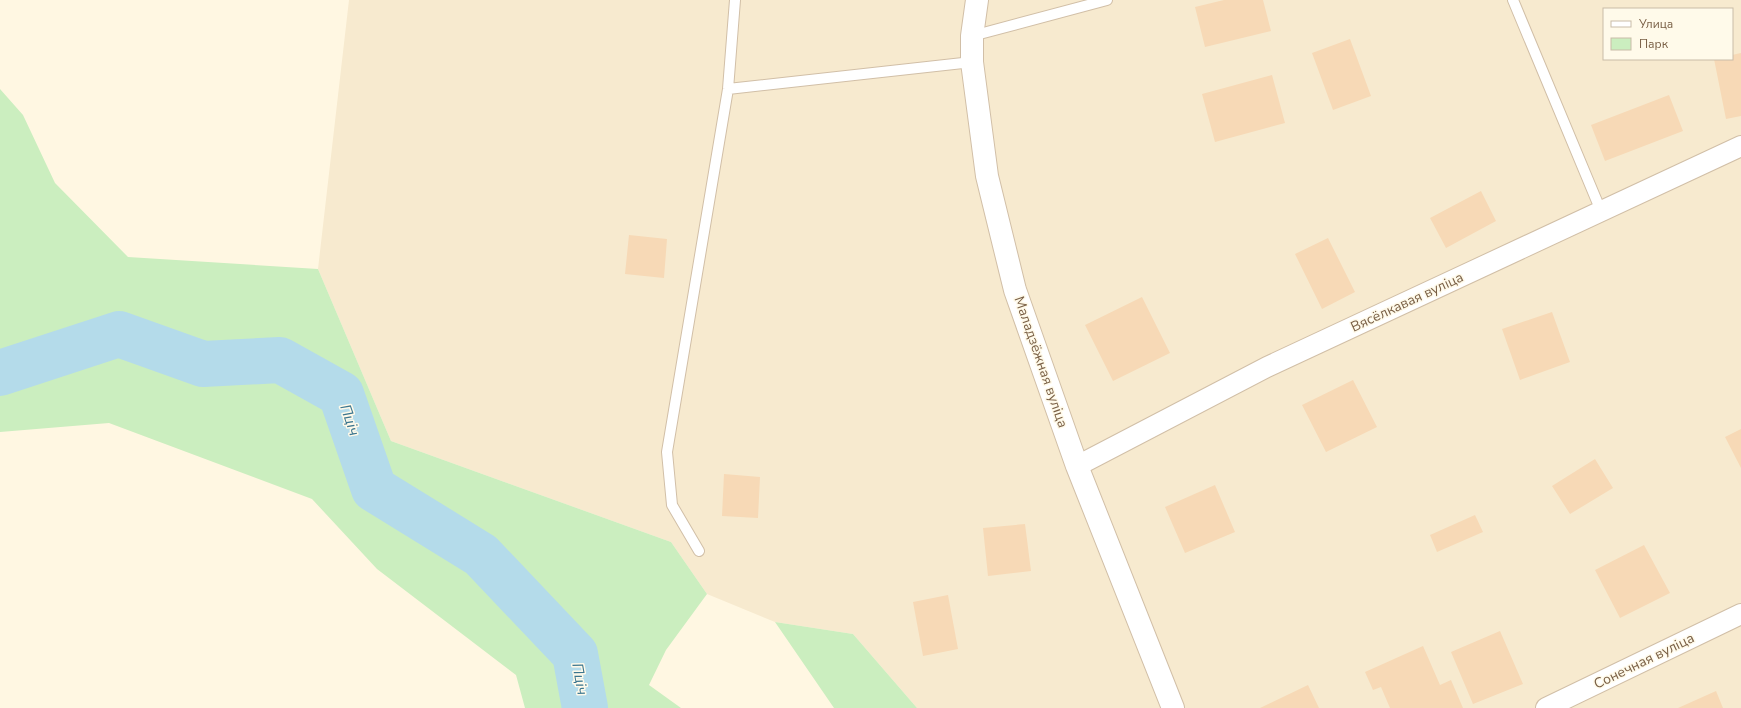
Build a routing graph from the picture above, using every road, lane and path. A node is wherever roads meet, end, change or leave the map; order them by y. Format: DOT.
graph roads {
  1 [pos="735,0"];
  2 [pos="977,0"];
  3 [pos="1106,0"];
  4 [pos="1513,0"];
  5 [pos="972,36"];
  6 [pos="972,62"];
  7 [pos="728,89"];
  8 [pos="1741,146"];
  9 [pos="1601,211"];
  10 [pos="1077,466"];
  11 [pos="699,551"];
  12 [pos="1741,614"];
  13 [pos="1173,708"];
  14 [pos="1546,708"];
  1 -- 7 [label="lane"];
  2 -- 5 [label="street, Маладзёжная вуліца"];
  3 -- 5 [label="lane"];
  4 -- 9 [label="lane"];
  5 -- 6 [label="street, Маладзёжная вуліца"];
  6 -- 7 [label="lane"];
  6 -- 10 [label="street, Маладзёжная вуліца"];
  7 -- 11 [label="lane"];
  8 -- 9 [label="street, Вясёлкавая вуліца"];
  9 -- 10 [label="street, Вясёлкавая вуліца"];
  10 -- 13 [label="street, Маладзёжная вуліца"];
  12 -- 14 [label="street, Сонечная вуліца"];
}
